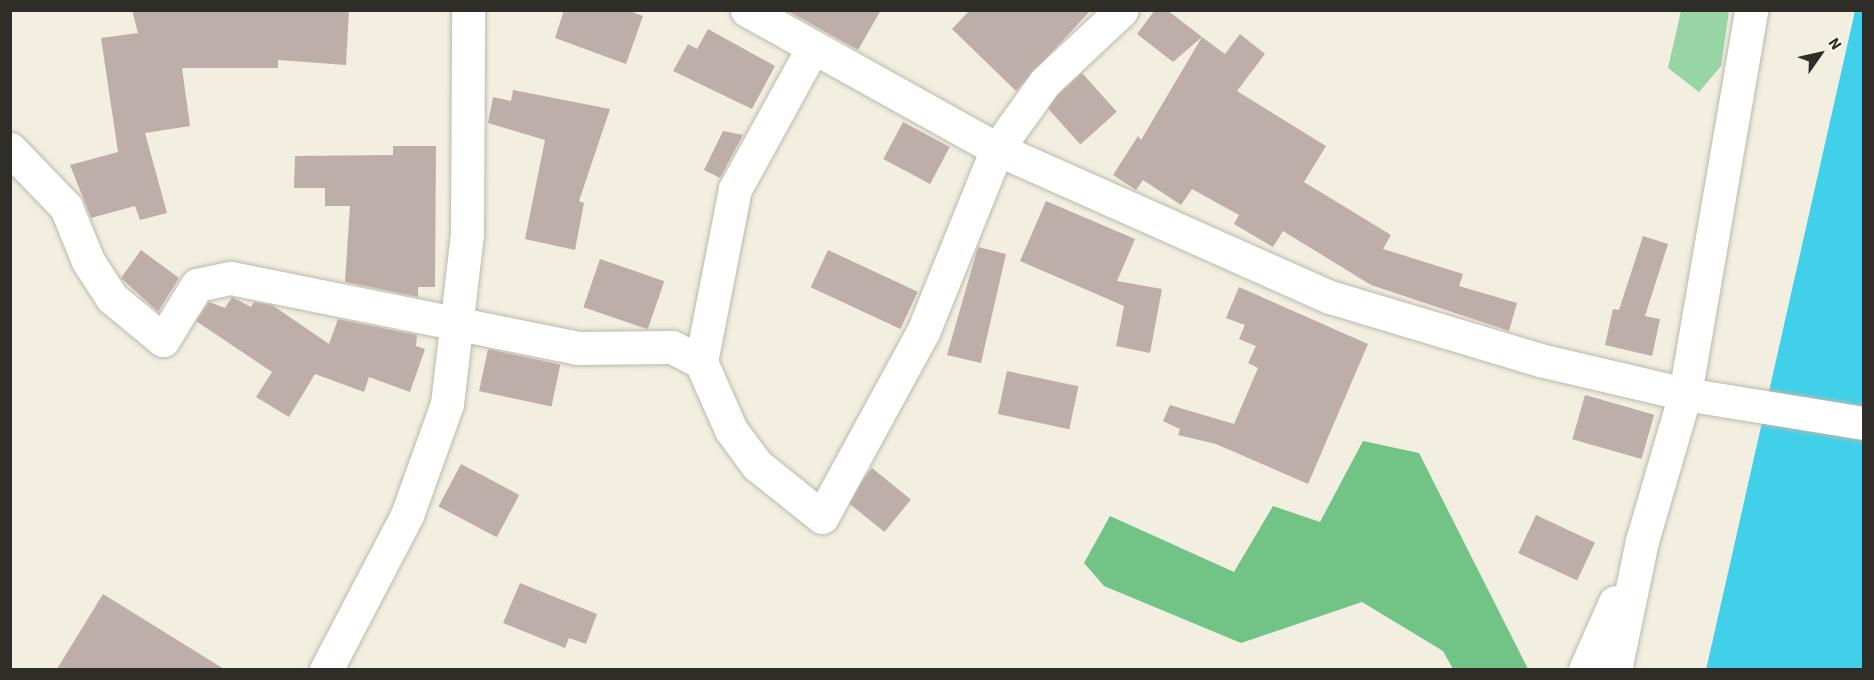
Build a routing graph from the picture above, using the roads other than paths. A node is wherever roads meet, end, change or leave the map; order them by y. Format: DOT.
graph roads {
  1 [pos="468,10"];
  2 [pos="747,10"];
  3 [pos="1751,10"];
  4 [pos="1113,13"];
  5 [pos="813,47"];
  6 [pos="10,149"];
  7 [pos="997,149"];
  8 [pos="460,322"];
  9 [pos="701,362"];
  10 [pos="1685,394"];
  11 [pos="1863,423"];
  12 [pos="1642,541"];
  13 [pos="326,669"];
  14 [pos="1585,669"];
  15 [pos="1615,669"];
  1 -- 8 [label="street"];
  2 -- 5 [label="street"];
  3 -- 10 [label="street"];
  4 -- 7 [label="street"];
  5 -- 7 [label="street"];
  5 -- 9 [label="street"];
  6 -- 8 [label="street"];
  7 -- 9 [label="street"];
  7 -- 10 [label="street"];
  8 -- 9 [label="street"];
  8 -- 13 [label="street"];
  10 -- 11 [label="street"];
  10 -- 12 [label="street"];
  12 -- 14 [label="street"];
  12 -- 15 [label="street"];
}
